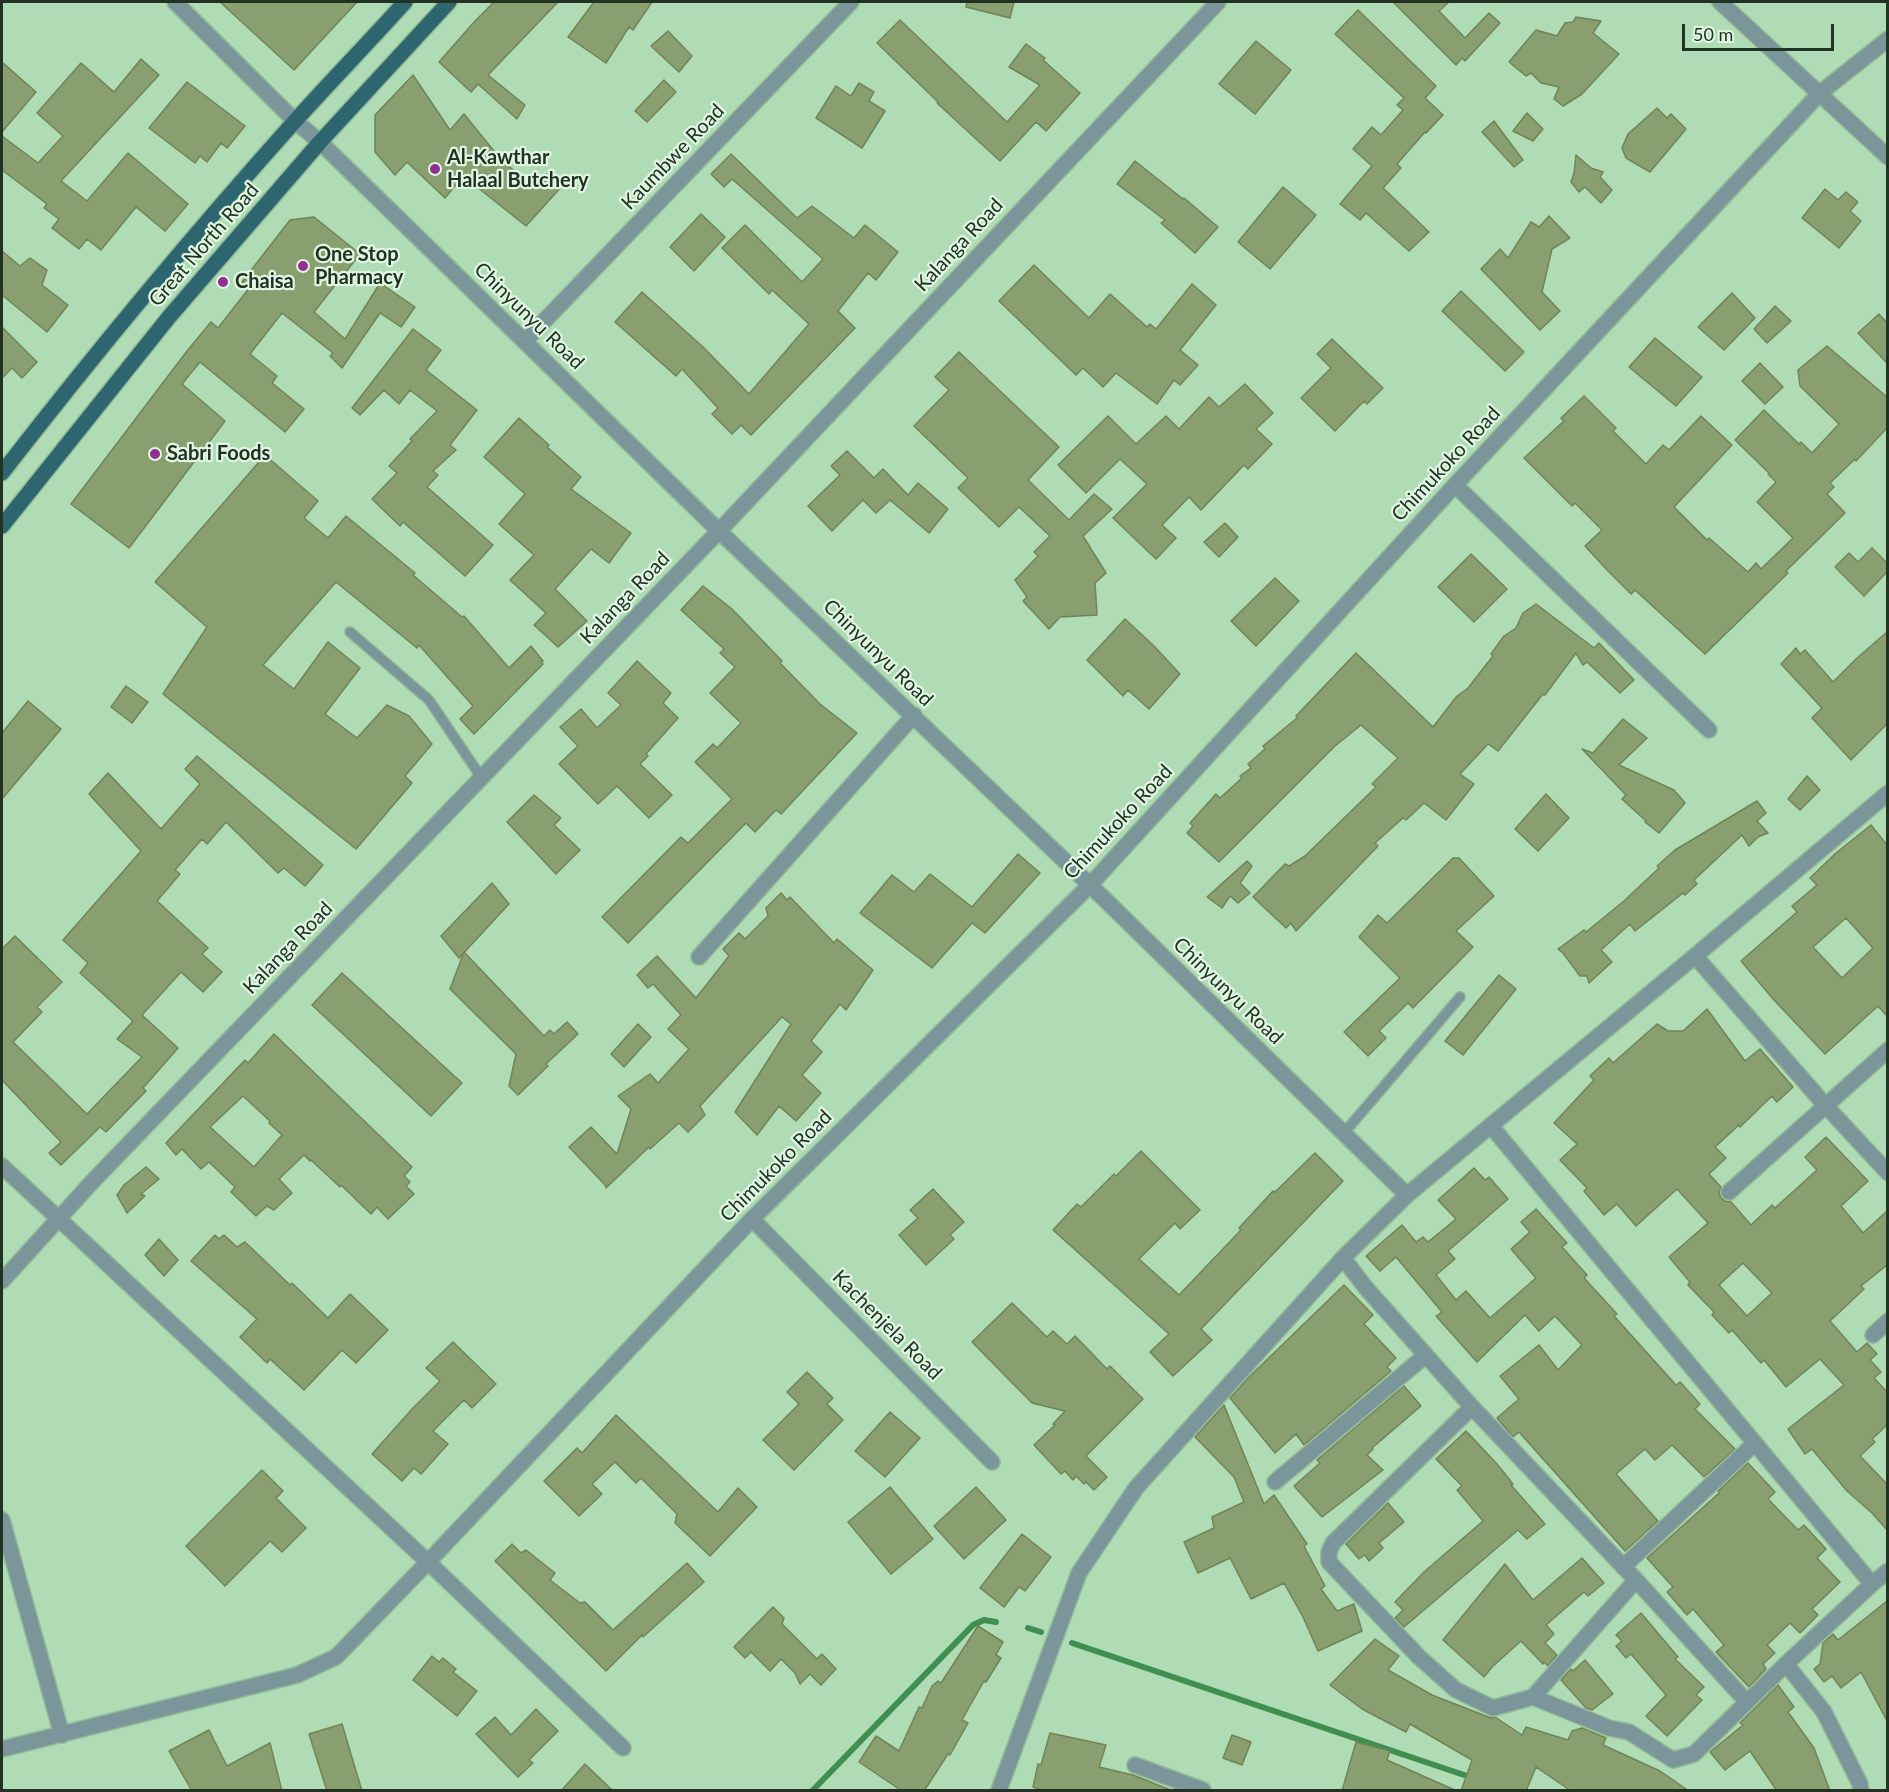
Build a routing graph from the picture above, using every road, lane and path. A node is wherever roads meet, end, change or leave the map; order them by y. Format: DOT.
graph roads {
  1 [pos="175,2"];
  2 [pos="405,2"];
  3 [pos="449,2"];
  4 [pos="851,2"];
  5 [pos="1218,2"];
  6 [pos="1720,2"];
  7 [pos="1887,39"];
  8 [pos="1820,93"];
  9 [pos="295,121"];
  10 [pos="320,142"];
  11 [pos="1887,157"];
  12 [pos="525,341"];
  13 [pos="2,473"];
  14 [pos="1455,485"];
  15 [pos="2,526"];
  16 [pos="719,531"];
  17 [pos="350,632"];
  18 [pos="914,715"];
  19 [pos="1709,730"];
  20 [pos="481,777"];
  21 [pos="1887,793"];
  22 [pos="1090,885"];
  23 [pos="1695,956"];
  24 [pos="699,957"];
  25 [pos="1460,997"];
  26 [pos="1887,1050"];
  27 [pos="1825,1106"];
  28 [pos="1491,1126"];
  29 [pos="1344,1133"];
  30 [pos="2,1166"];
  31 [pos="1887,1173"];
  32 [pos="1729,1192"];
  33 [pos="1407,1195"];
  34 [pos="58,1219"];
  35 [pos="752,1219"];
  36 [pos="1343,1258"];
  37 [pos="2,1281"];
  38 [pos="1887,1321"];
  39 [pos="1873,1335"];
  40 [pos="1426,1355"];
  41 [pos="1472,1407"];
  42 [pos="1755,1443"];
  43 [pos="992,1462"];
  44 [pos="1275,1482"];
  45 [pos="2,1520"];
  46 [pos="428,1562"];
  47 [pos="1623,1567"];
  48 [pos="1887,1571"];
  49 [pos="1636,1580"];
  50 [pos="1872,1584"];
  51 [pos="1786,1664"];
  52 [pos="1533,1696"];
  53 [pos="1747,1702"];
  54 [pos="62,1735"];
  55 [pos="623,1748"];
  56 [pos="2,1749"];
  57 [pos="1135,1765"];
  58 [pos="999,1791"];
  59 [pos="1203,1791"];
  60 [pos="1861,1791"];
  1 -- 9 [label="street, Chinyunyu Road"];
  2 -- 9 [label="main road, Great North Road"];
  3 -- 10 [label="main road, Great North Road"];
  4 -- 12 [label="street, Kaumbwe Road"];
  5 -- 16 [label="street, Kalanga Road"];
  6 -- 8 [label="street"];
  7 -- 8 [label="street, Chimukoko Road"];
  8 -- 11 [label="street"];
  8 -- 14 [label="street, Chimukoko Road"];
  9 -- 10 [label="street, Chinyunyu Road"];
  9 -- 13 [label="main road, Great North Road"];
  10 -- 12 [label="street, Chinyunyu Road"];
  10 -- 15 [label="main road, Great North Road"];
  12 -- 16 [label="street, Chinyunyu Road"];
  14 -- 19 [label="street"];
  14 -- 22 [label="street, Chimukoko Road"];
  16 -- 18 [label="street, Chinyunyu Road"];
  16 -- 20 [label="street, Kalanga Road"];
  17 -- 20 [label="lane"];
  18 -- 22 [label="street, Chinyunyu Road"];
  18 -- 24 [label="street"];
  20 -- 34 [label="street, Kalanga Road"];
  21 -- 23 [label="street"];
  22 -- 29 [label="street, Chinyunyu Road"];
  22 -- 35 [label="street, Chimukoko Road"];
  23 -- 27 [label="street"];
  23 -- 28 [label="street"];
  25 -- 29 [label="lane"];
  26 -- 27 [label="street"];
  27 -- 31 [label="street"];
  27 -- 32 [label="street"];
  28 -- 33 [label="street"];
  28 -- 42 [label="street"];
  29 -- 33 [label="street, Chinyunyu Road"];
  30 -- 34 [label="street"];
  33 -- 36 [label="street"];
  34 -- 37 [label="street, Kalanga Road"];
  34 -- 46 [label="street"];
  35 -- 43 [label="street, Kachenjela Road"];
  35 -- 46 [label="street, Chimukoko Road"];
  36 -- 40 [label="street"];
  36 -- 58 [label="street"];
  38 -- 39 [label="street"];
  40 -- 41 [label="street"];
  40 -- 44 [label="street"];
  41 -- 47 [label="street"];
  41 -- 52 [label="street"];
  42 -- 47 [label="street"];
  42 -- 50 [label="street"];
  45 -- 54 [label="street"];
  46 -- 54 [label="street, Chimukoko Road"];
  46 -- 55 [label="street"];
  47 -- 49 [label="street"];
  48 -- 50 [label="street"];
  49 -- 52 [label="street"];
  49 -- 53 [label="street"];
  50 -- 51 [label="street"];
  51 -- 53 [label="street"];
  51 -- 60 [label="street"];
  52 -- 53 [label="street"];
  54 -- 56 [label="street, Chimukoko Road"];
  57 -- 59 [label="street"];
}
